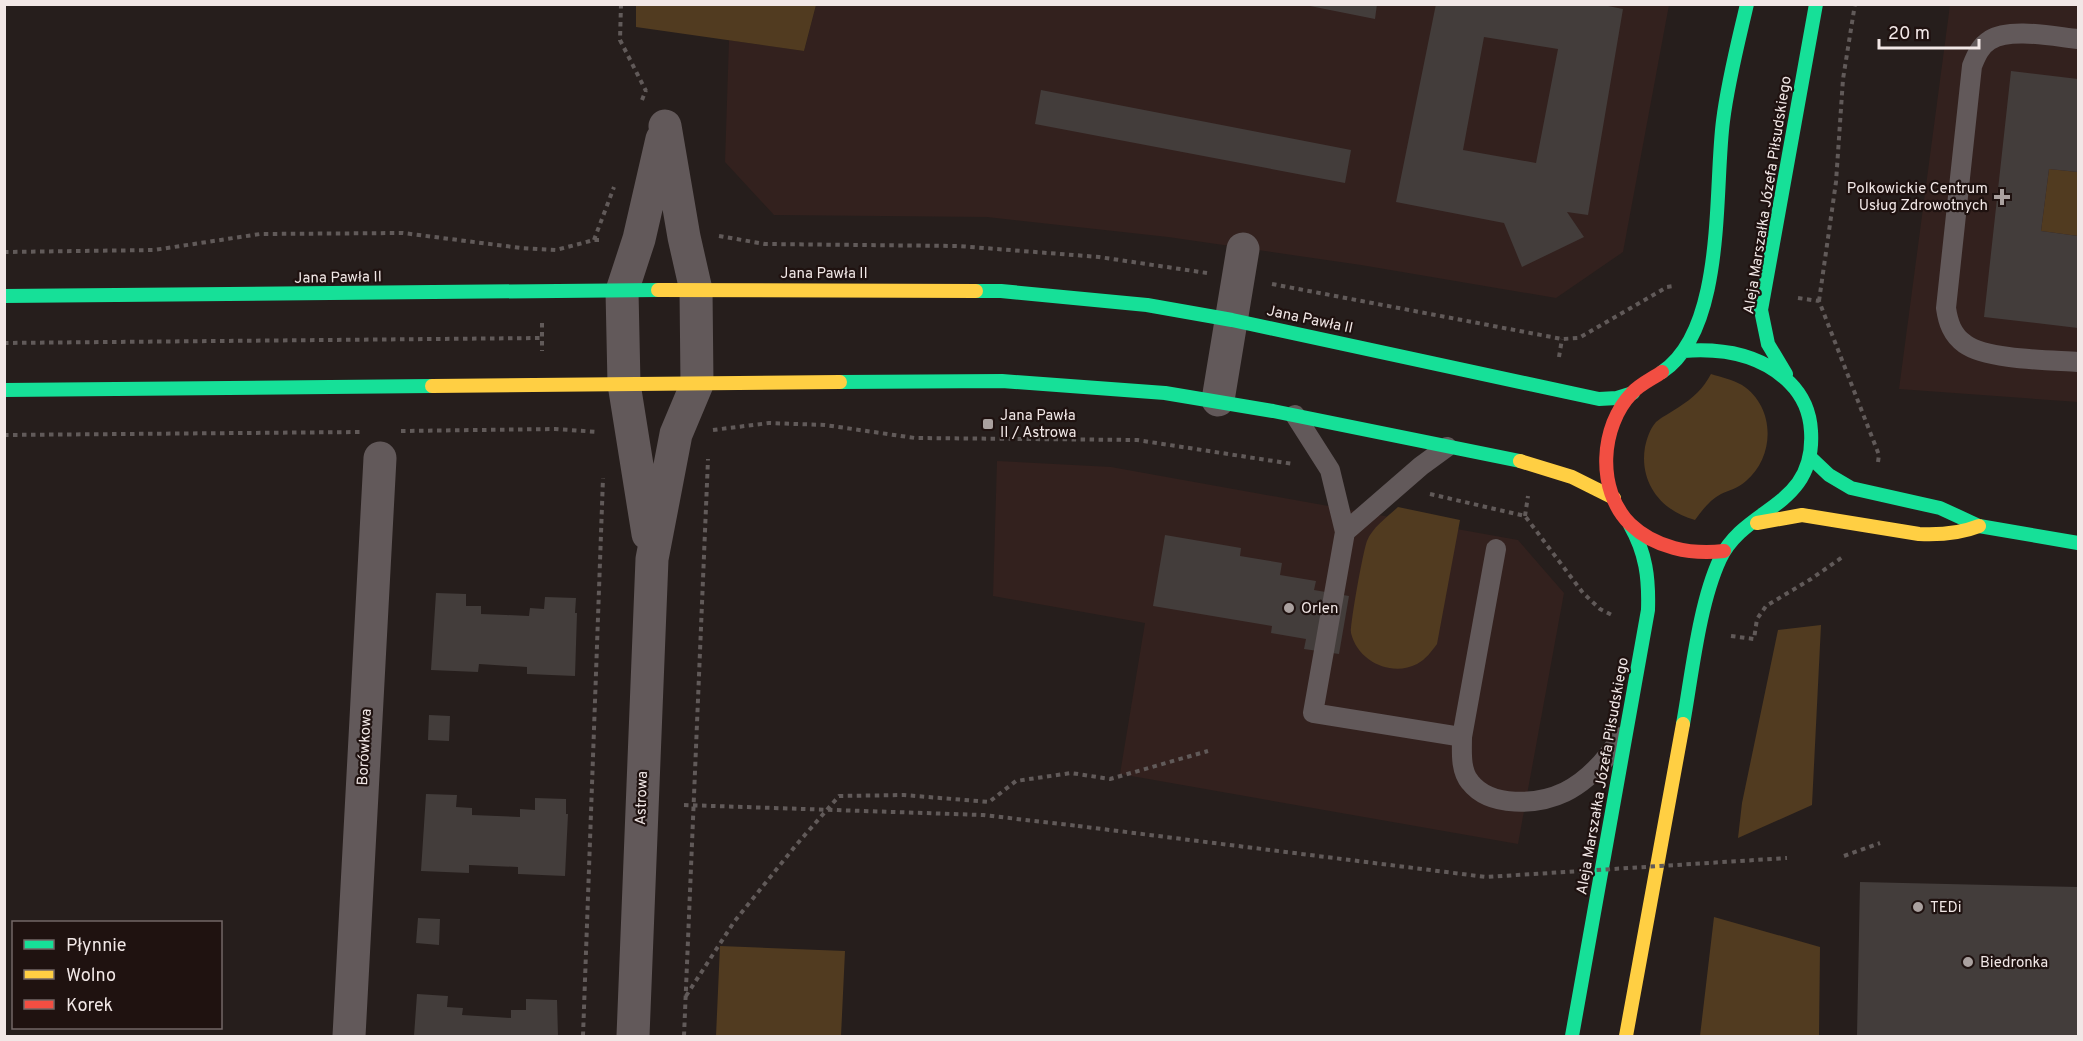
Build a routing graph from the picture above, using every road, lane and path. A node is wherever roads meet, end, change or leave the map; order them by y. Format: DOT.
graph roads {
  1 [pos="621,4"];
  2 [pos="1747,4"];
  3 [pos="1816,4"];
  4 [pos="1855,4"];
  5 [pos="2079,39"];
  6 [pos="665,126"];
  7 [pos="541,249"];
  8 [pos="1243,249"];
  9 [pos="1265,282"];
  10 [pos="696,290"];
  11 [pos="622,291"];
  12 [pos="541,292"];
  13 [pos="4,296"];
  14 [pos="1819,301"];
  15 [pos="1232,320"];
  16 [pos="542,338"];
  17 [pos="4,343"];
  18 [pos="1684,351"];
  19 [pos="2079,362"];
  20 [pos="1792,383"];
  21 [pos="624,384"];
  22 [pos="697,384"];
  23 [pos="542,385"];
  24 [pos="1552,389"];
  25 [pos="4,390"];
  26 [pos="1633,393"];
  27 [pos="1218,400"];
  28 [pos="1295,416"];
  29 [pos="543,430"];
  30 [pos="1447,447"];
  31 [pos="708,454"];
  32 [pos="1810,457"];
  33 [pos="380,458"];
  34 [pos="1535,466"];
  35 [pos="603,468"];
  36 [pos="1421,492"];
  37 [pos="1614,498"];
  38 [pos="1630,525"];
  39 [pos="1979,526"];
  40 [pos="1744,527"];
  41 [pos="1345,532"];
  42 [pos="2079,543"];
  43 [pos="1496,549"];
  44 [pos="1724,551"];
  45 [pos="652,559"];
  46 [pos="1629,724"];
  47 [pos="1462,737"];
  48 [pos="1208,751"];
  49 [pos="684,805"];
  50 [pos="694,805"];
  51 [pos="827,810"];
  52 [pos="1880,843"];
  53 [pos="1844,856"];
  54 [pos="1787,858"];
  55 [pos="686,996"];
  56 [pos="349,1036"];
  57 [pos="584,1036"];
  58 [pos="633,1036"];
  59 [pos="684,1036"];
  60 [pos="1572,1036"];
  61 [pos="1626,1036"];
  1 -- 6 [label="path"];
  2 -- 18 [label="street"];
  3 -- 20 [label="street, Aleja Marszałka Józefa Piłsudskiego"];
  4 -- 14 [label="path"];
  5 -- 19 [label="lane"];
  6 -- 10 [label="street, Astrowa"];
  6 -- 11 [label="street, Astrowa"];
  7 -- 12 [label="path"];
  8 -- 15 [label="street"];
  9 -- 24 [label="path"];
  10 -- 11 [label="street, Jana Pawła II"];
  10 -- 15 [label="street, Jana Pawła II"];
  10 -- 22 [label="street, Astrowa"];
  11 -- 12 [label="street, Jana Pawła II"];
  11 -- 21 [label="street, Astrowa"];
  12 -- 13 [label="street, Jana Pawła II"];
  12 -- 16 [label="path"];
  15 -- 24 [label="street, Jana Pawła II"];
  15 -- 27 [label="street"];
  16 -- 17 [label="path"];
  16 -- 23 [label="path"];
  18 -- 20 [label="street"];
  18 -- 26 [label="street"];
  20 -- 32 [label="street"];
  21 -- 22 [label="street"];
  21 -- 23 [label="street"];
  21 -- 45 [label="street, Astrowa"];
  22 -- 27 [label="street"];
  22 -- 45 [label="street, Astrowa"];
  23 -- 25 [label="street"];
  23 -- 29 [label="path"];
  24 -- 26 [label="street, Jana Pawła II"];
  26 -- 37 [label="street"];
  27 -- 28 [label="street"];
  28 -- 30 [label="street"];
  28 -- 41 [label="lane"];
  30 -- 34 [label="street"];
  30 -- 41 [label="lane"];
  31 -- 50 [label="path"];
  32 -- 39 [label="street"];
  32 -- 40 [label="street"];
  33 -- 56 [label="street, Borówkowa"];
  34 -- 36 [label="path"];
  34 -- 37 [label="street"];
  35 -- 57 [label="path"];
  37 -- 38 [label="street"];
  38 -- 44 [label="street"];
  38 -- 46 [label="street, Aleja Marszałka Józefa Piłsudskiego"];
  39 -- 40 [label="street"];
  39 -- 42 [label="street"];
  40 -- 44 [label="street"];
  41 -- 47 [label="lane"];
  43 -- 47 [label="lane"];
  44 -- 61 [label="street"];
  45 -- 58 [label="street, Astrowa"];
  46 -- 47 [label="lane"];
  46 -- 60 [label="street, Aleja Marszałka Józefa Piłsudskiego"];
  48 -- 51 [label="path"];
  49 -- 50 [label="path"];
  50 -- 51 [label="path"];
  50 -- 55 [label="path"];
  51 -- 54 [label="path, bridge"];
  51 -- 55 [label="path"];
  52 -- 53 [label="path"];
  55 -- 59 [label="path"];
}
